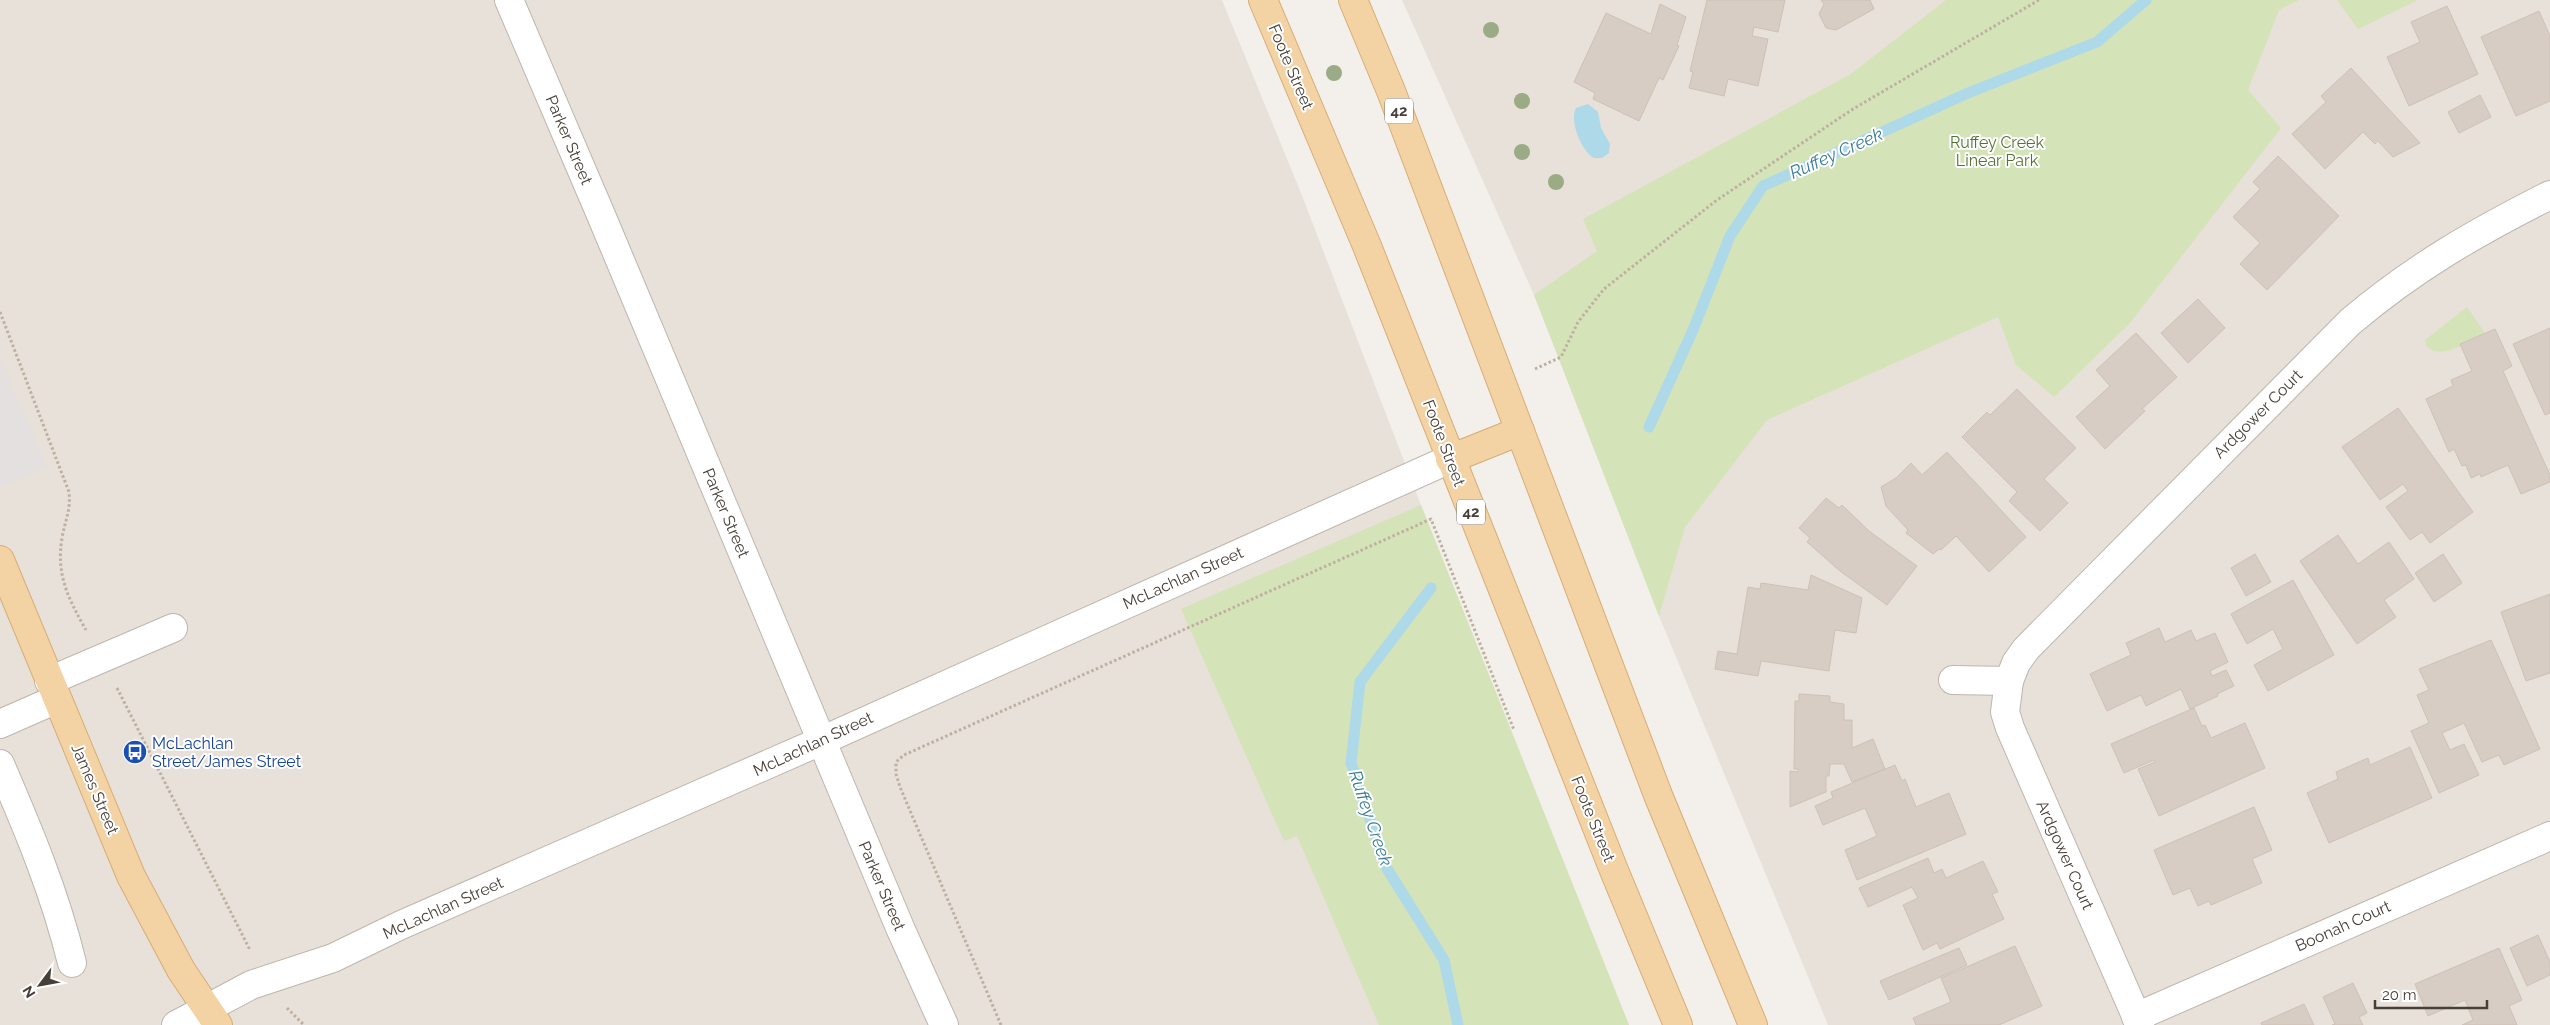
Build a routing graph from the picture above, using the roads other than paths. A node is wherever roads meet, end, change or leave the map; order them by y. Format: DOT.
graph roads {
  1 [pos="509,0"];
  2 [pos="1263,0"];
  3 [pos="1353,0"];
  4 [pos="2550,195"];
  5 [pos="1520,431"];
  6 [pos="1450,459"];
  7 [pos="0,560"];
  8 [pos="173,628"];
  9 [pos="1953,680"];
  10 [pos="2009,681"];
  11 [pos="53,690"];
  12 [pos="0,724"];
  13 [pos="821,741"];
  14 [pos="0,764"];
  15 [pos="2550,836"];
  16 [pos="72,963"];
  17 [pos="212,1018"];
  18 [pos="2138,1021"];
  19 [pos="176,1025"];
  20 [pos="944,1025"];
  21 [pos="1678,1025"];
  22 [pos="1753,1025"];
  1 -- 13 [label="street, Parker Street"];
  2 -- 6 [label="main road, Foote Street / 42"];
  3 -- 5 [label="main road, 42"];
  4 -- 10 [label="street, Ardgower Court"];
  5 -- 6 [label="main road"];
  5 -- 22 [label="main road, 42"];
  6 -- 13 [label="street, McLachlan Street"];
  6 -- 21 [label="main road, Foote Street / 42"];
  7 -- 11 [label="main road, James Street"];
  8 -- 11 [label="street"];
  9 -- 10 [label="street"];
  10 -- 18 [label="street, Ardgower Court"];
  11 -- 12 [label="street"];
  11 -- 17 [label="main road, James Street"];
  13 -- 17 [label="street, McLachlan Street"];
  13 -- 20 [label="street, Parker Street"];
  14 -- 16 [label="street"];
  15 -- 18 [label="street, Boonah Court"];
  17 -- 19 [label="street, McLachlan Street"];
}
